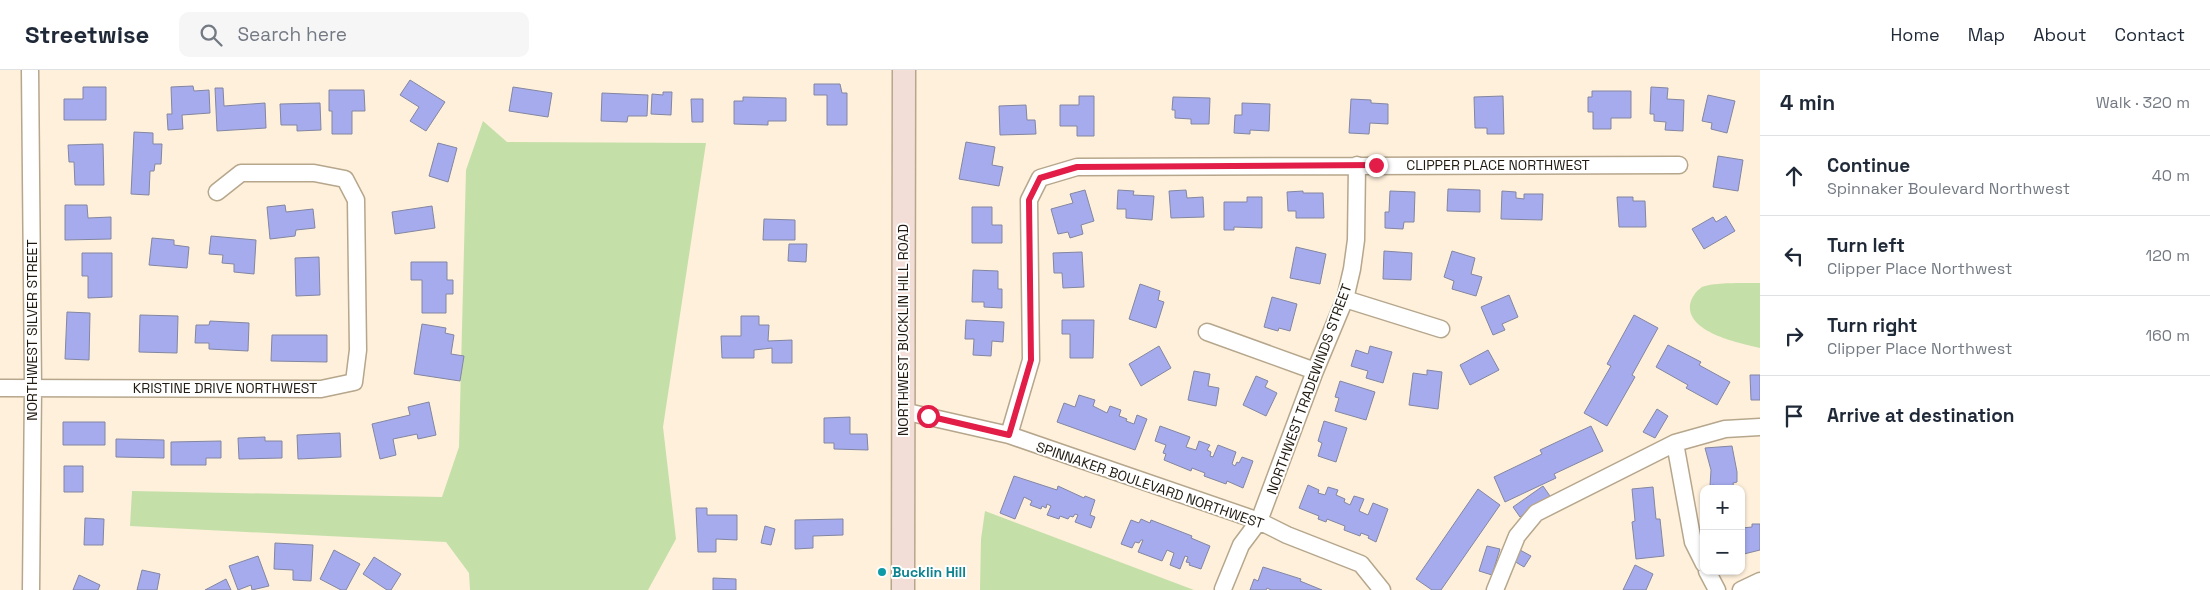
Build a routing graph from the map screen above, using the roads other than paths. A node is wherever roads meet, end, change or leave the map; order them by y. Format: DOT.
graph roads {
  1 [pos="30,70"];
  2 [pos="904,70"];
  3 [pos="1357,165"];
  4 [pos="1679,165"];
  5 [pos="217,192"];
  6 [pos="1345,299"];
  7 [pos="1441,329"];
  8 [pos="1207,332"];
  9 [pos="1314,371"];
  10 [pos="0,388"];
  11 [pos="33,388"];
  12 [pos="903,411"];
  13 [pos="1760,427"];
  14 [pos="1009,435"];
  15 [pos="1675,443"];
  16 [pos="1259,521"];
  17 [pos="1700,556"];
  18 [pos="1709,575"];
  19 [pos="1760,580"];
  20 [pos="1223,589"];
  21 [pos="31,590"];
  22 [pos="903,590"];
  23 [pos="1382,590"];
  24 [pos="1495,590"];
  25 [pos="1717,590"];
  26 [pos="1741,590"];
  1 -- 11 [label="street, NORTHWEST SILVER STREET"];
  2 -- 12 [label="main road, NORTHWEST BUCKLIN HILL ROAD"];
  3 -- 4 [label="street, CLIPPER PLACE NORTHWEST"];
  3 -- 6 [label="street, NORTHWEST TRADEWINDS STREET"];
  3 -- 14 [label="street, CLIPPER PLACE NORTHWEST"];
  5 -- 11 [label="street, KRISTINE DRIVE NORTHWEST"];
  6 -- 7 [label="street"];
  6 -- 9 [label="street, NORTHWEST TRADEWINDS STREET"];
  8 -- 9 [label="street"];
  9 -- 16 [label="street, NORTHWEST TRADEWINDS STREET"];
  10 -- 11 [label="street"];
  11 -- 21 [label="street, NORTHWEST SILVER STREET"];
  12 -- 14 [label="street, SPINNAKER BOULEVARD NORTHWEST"];
  12 -- 22 [label="main road, NORTHWEST BUCKLIN HILL ROAD"];
  13 -- 15 [label="street"];
  14 -- 16 [label="street, SPINNAKER BOULEVARD NORTHWEST"];
  15 -- 17 [label="street"];
  15 -- 24 [label="street"];
  16 -- 20 [label="street, NORTHWEST TRADEWINDS STREET"];
  16 -- 23 [label="street, SPINNAKER BOULEVARD NORTHWEST"];
  18 -- 25 [label="street"];
  19 -- 26 [label="street"];
}
